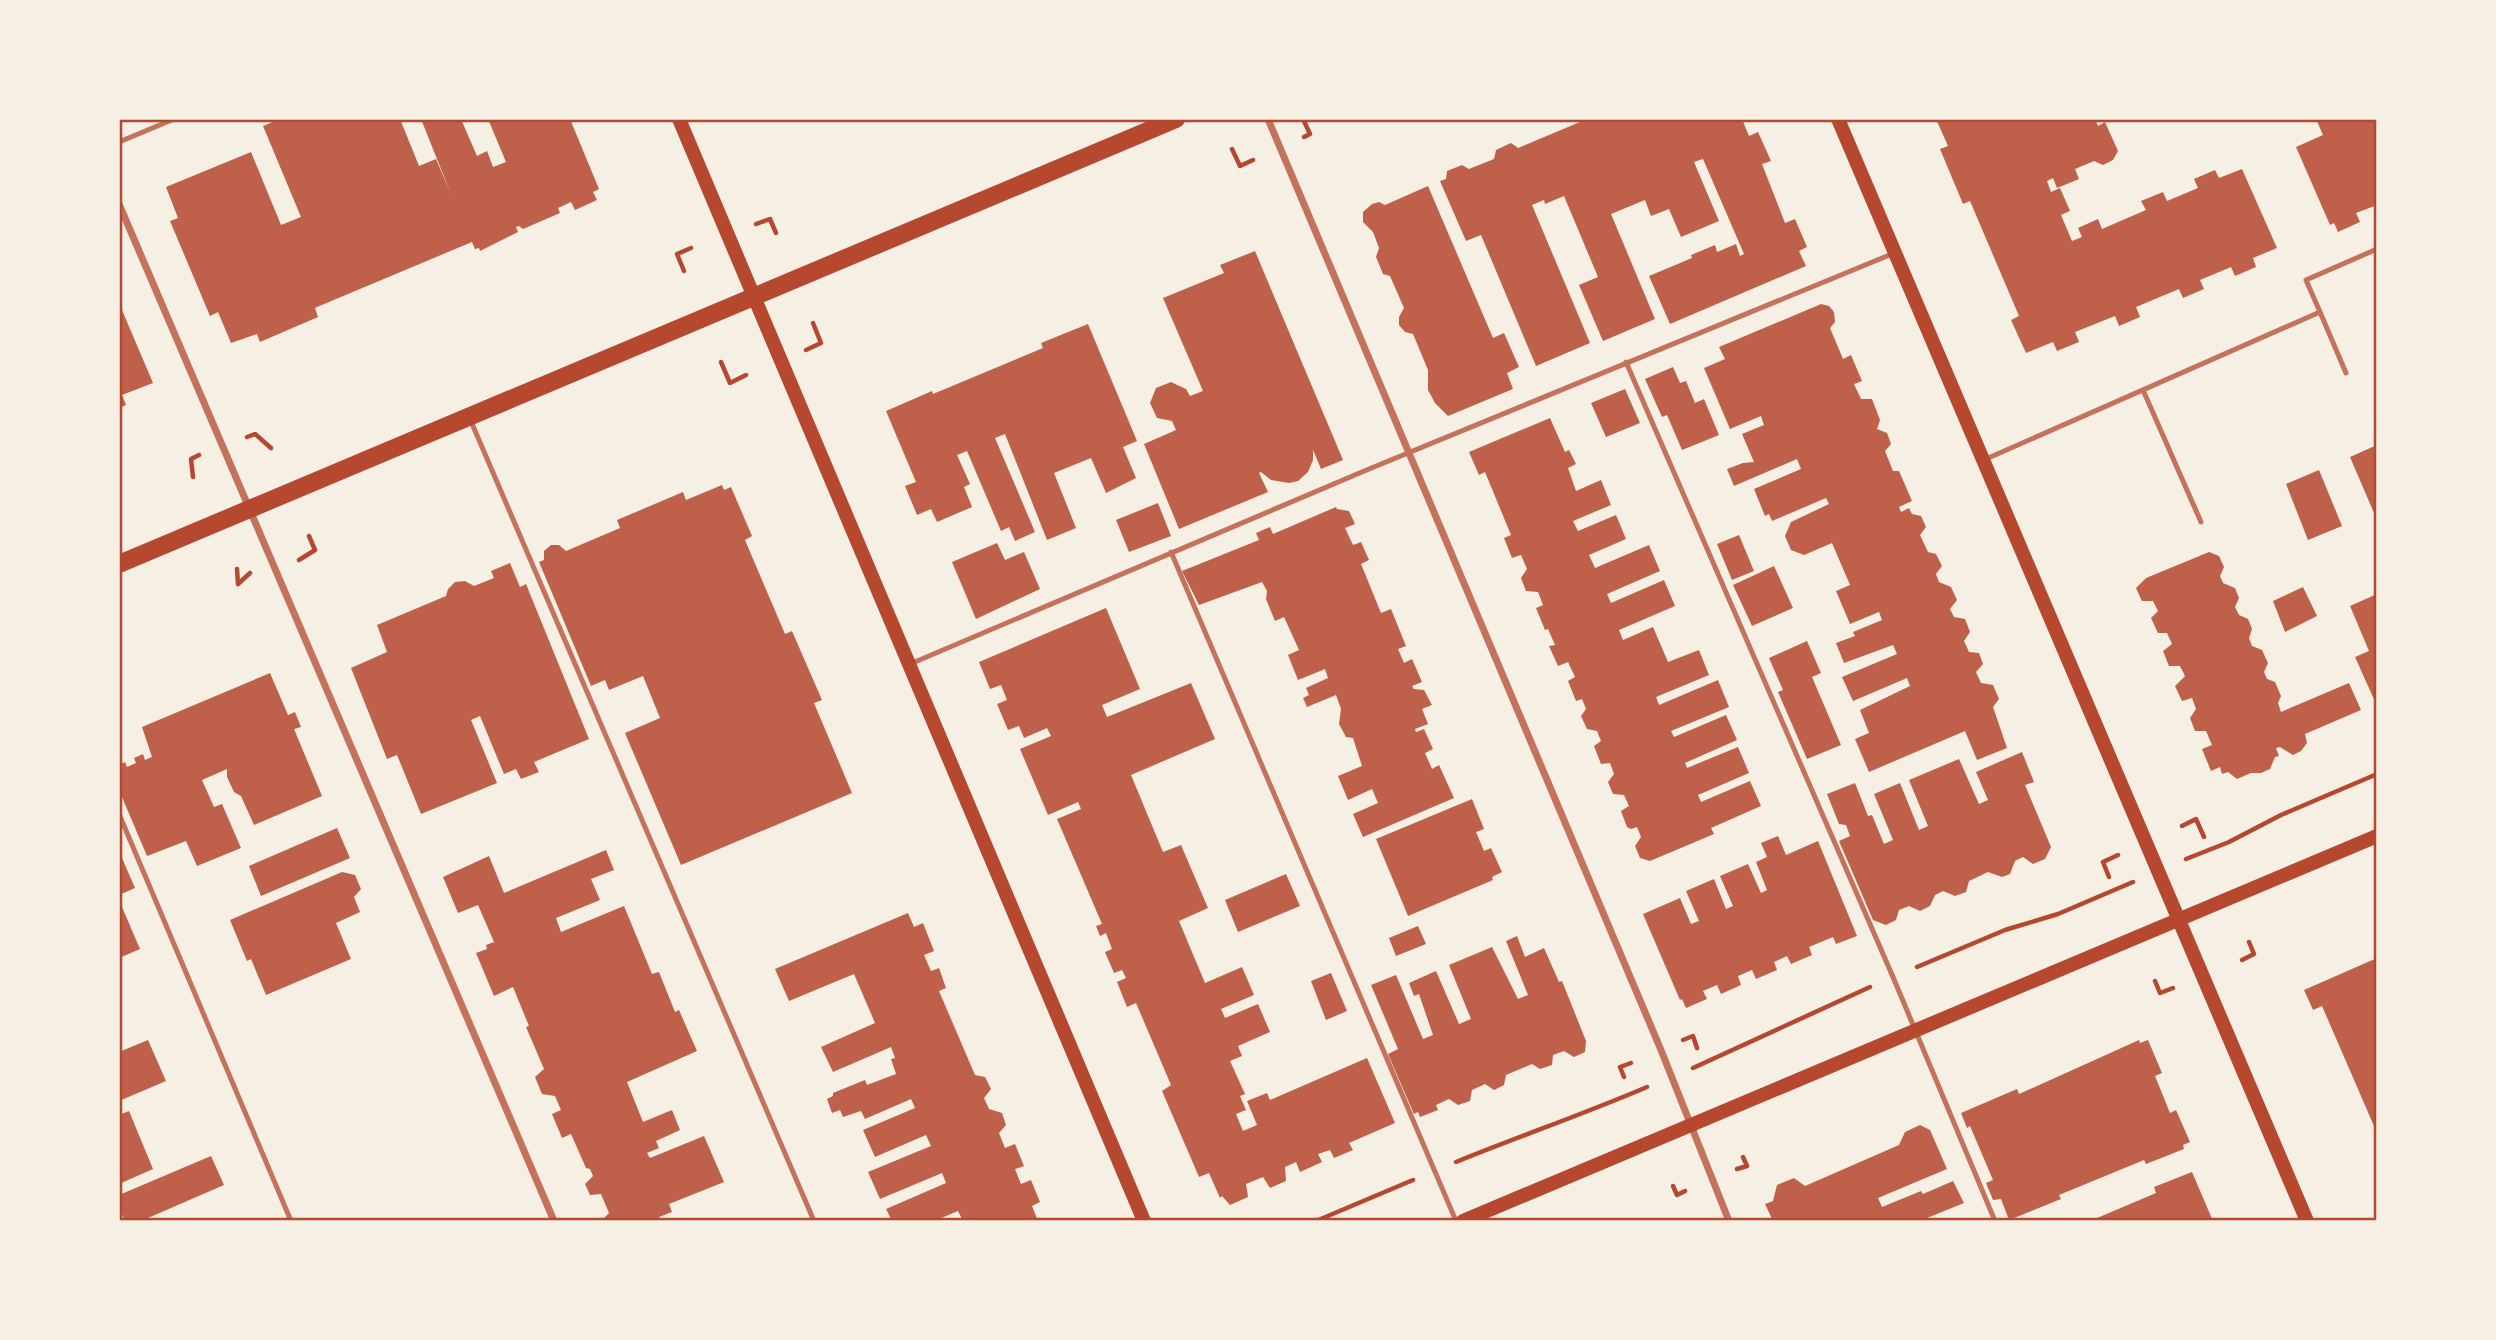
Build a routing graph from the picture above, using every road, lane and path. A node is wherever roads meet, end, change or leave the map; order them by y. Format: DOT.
graph roads {
  1 [pos="174,119"];
  2 [pos="679,119"];
  3 [pos="1176,119"];
  4 [pos="1268,119"];
  5 [pos="1303,119"];
  6 [pos="1838,119"];
  7 [pos="1310,134"];
  8 [pos="119,142"];
  9 [pos="1232,149"];
  10 [pos="1253,160"];
  11 [pos="119,204"];
  12 [pos="752,226"];
  13 [pos="776,233"];
  14 [pos="691,248"];
  15 [pos="2377,249"];
  16 [pos="1895,252"];
  17 [pos="684,271"];
  18 [pos="754,297"];
  19 [pos="2320,312"];
  20 [pos="813,323"];
  21 [pos="804,351"];
  22 [pos="721,362"];
  23 [pos="1626,362"];
  24 [pos="2346,373"];
  25 [pos="746,375"];
  26 [pos="2143,390"];
  27 [pos="468,416"];
  28 [pos="246,438"];
  29 [pos="271,448"];
  30 [pos="1411,452"];
  31 [pos="191,458"];
  32 [pos="1983,460"];
  33 [pos="193,477"];
  34 [pos="251,509"];
  35 [pos="2201,522"];
  36 [pos="309,536"];
  37 [pos="1171,552"];
  38 [pos="298,560"];
  39 [pos="119,564"];
  40 [pos="237,569"];
  41 [pos="251,572"];
  42 [pos="910,664"];
  43 [pos="2377,774"];
  44 [pos="119,814"];
  45 [pos="2182,826"];
  46 [pos="2377,836"];
  47 [pos="2204,837"];
  48 [pos="2119,854"];
  49 [pos="2158,872"];
  50 [pos="2109,877"];
  51 [pos="2178,920"];
  52 [pos="2249,942"];
  53 [pos="2242,960"];
  54 [pos="1893,977"];
  55 [pos="2155,981"];
  56 [pos="2173,988"];
  57 [pos="1915,1030"];
  58 [pos="1693,1036"];
  59 [pos="1698,1048"];
  60 [pos="1631,1063"];
  61 [pos="1624,1077"];
  62 [pos="1672,1077"];
  63 [pos="1690,1124"];
  64 [pos="1743,1157"];
  65 [pos="1737,1170"];
  66 [pos="1434,1171"];
  67 [pos="1673,1186"];
  68 [pos="1685,1191"];
  69 [pos="291,1221"];
  70 [pos="554,1221"];
  71 [pos="814,1221"];
  72 [pos="1144,1221"];
  73 [pos="1316,1221"];
  74 [pos="1456,1221"];
  75 [pos="1463,1221"];
  76 [pos="1729,1221"];
  77 [pos="1996,1221"];
  78 [pos="2307,1221"];
  1 -- 8 [label="lane"];
  2 -- 18 [label="main road"];
  3 -- 18 [label="main road"];
  4 -- 30 [label="street"];
  5 -- 7 [label="path"];
  6 -- 16 [label="main road"];
  9 -- 10 [label="path"];
  11 -- 34 [label="street"];
  12 -- 13 [label="path"];
  14 -- 17 [label="path"];
  15 -- 19 [label="lane"];
  16 -- 23 [label="lane"];
  16 -- 32 [label="main road"];
  18 -- 27 [label="main road"];
  18 -- 42 [label="main road"];
  19 -- 24 [label="lane"];
  19 -- 26 [label="lane"];
  20 -- 21 [label="path"];
  22 -- 25 [label="path"];
  23 -- 30 [label="lane"];
  23 -- 54 [label="lane"];
  26 -- 32 [label="lane"];
  26 -- 35 [label="lane"];
  27 -- 34 [label="main road"];
  27 -- 71 [label="lane"];
  28 -- 29 [label="path"];
  30 -- 37 [label="lane"];
  30 -- 62 [label="street"];
  31 -- 33 [label="path"];
  32 -- 49 [label="main road"];
  34 -- 39 [label="main road"];
  34 -- 70 [label="street"];
  36 -- 38 [label="path"];
  37 -- 42 [label="lane"];
  37 -- 66 [label="lane"];
  40 -- 41 [label="path"];
  42 -- 72 [label="main road"];
  43 -- 49 [label="path"];
  44 -- 69 [label="lane"];
  45 -- 47 [label="path"];
  46 -- 51 [label="main road"];
  48 -- 50 [label="path"];
  49 -- 51 [label="main road"];
  49 -- 54 [label="path"];
  51 -- 57 [label="main road"];
  51 -- 78 [label="main road"];
  52 -- 53 [label="path"];
  54 -- 57 [label="lane"];
  54 -- 62 [label="path"];
  55 -- 56 [label="path"];
  57 -- 63 [label="main road"];
  57 -- 77 [label="lane"];
  58 -- 59 [label="path"];
  60 -- 61 [label="path"];
  62 -- 63 [label="street"];
  62 -- 66 [label="path"];
  63 -- 75 [label="main road"];
  63 -- 76 [label="street"];
  64 -- 65 [label="path"];
  66 -- 73 [label="path"];
  66 -- 74 [label="lane"];
  67 -- 68 [label="path"];
}
